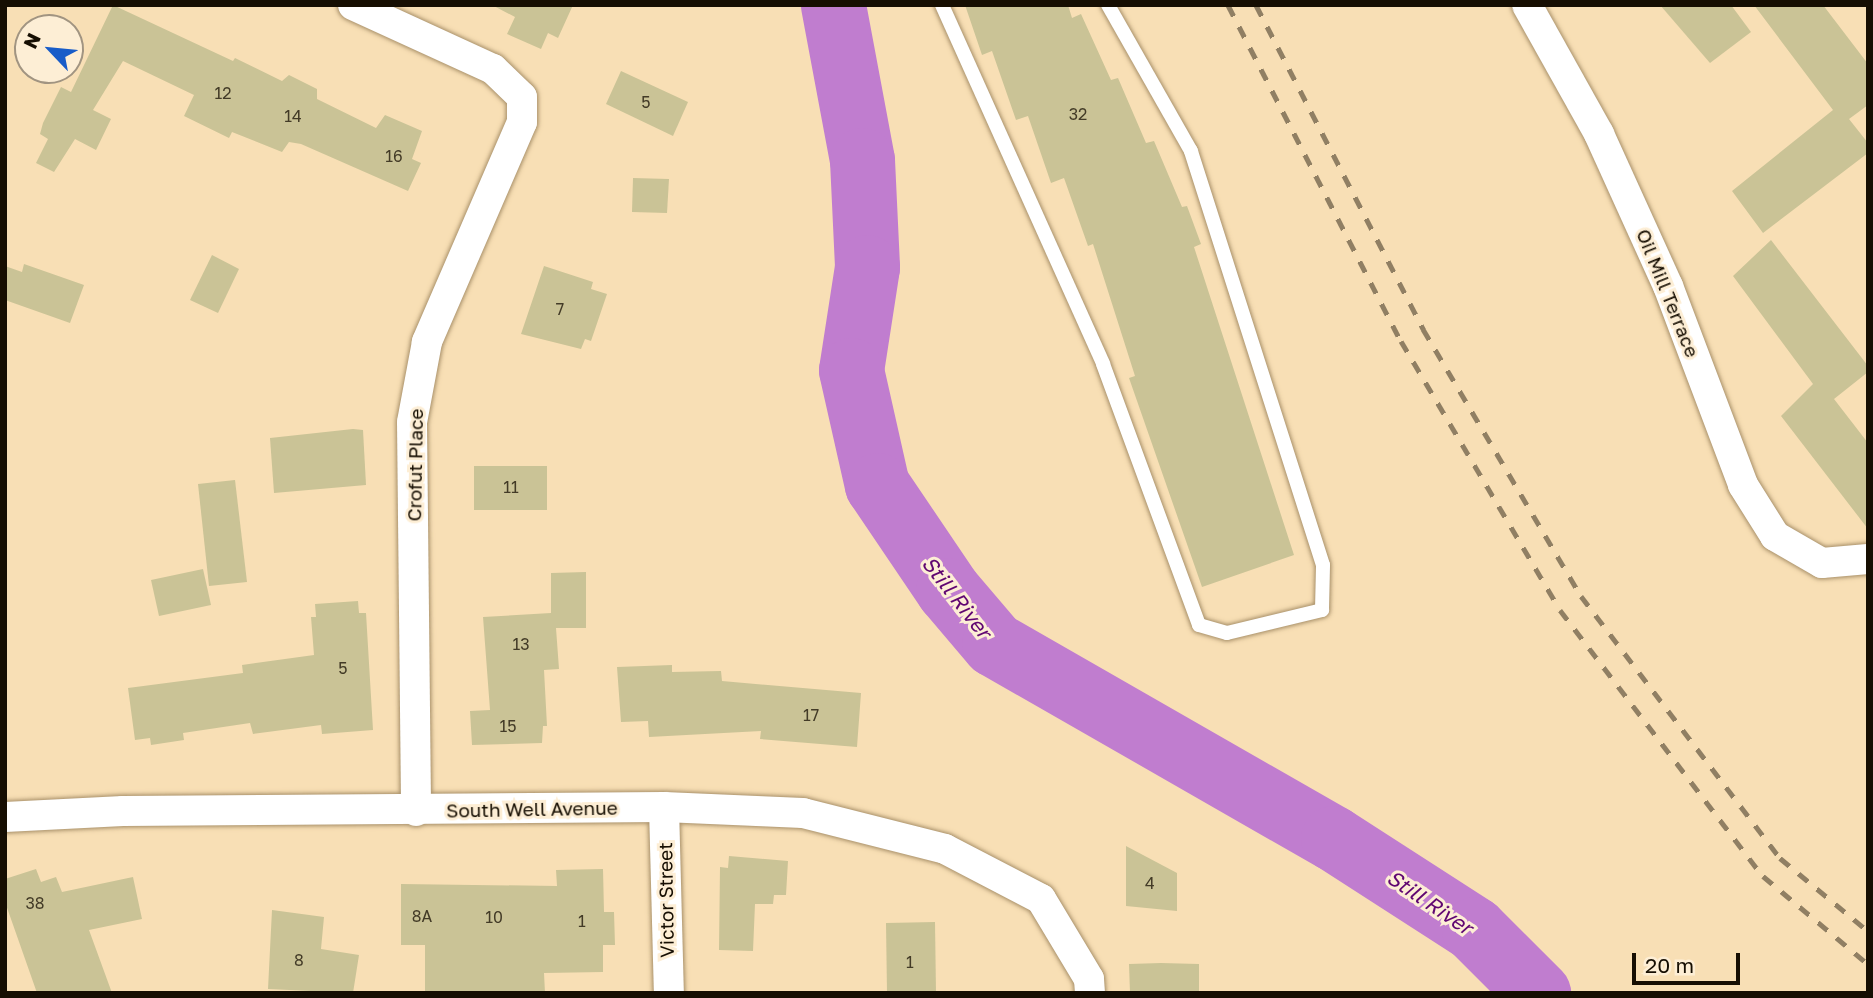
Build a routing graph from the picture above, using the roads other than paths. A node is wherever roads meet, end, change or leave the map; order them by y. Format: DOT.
graph roads {
  1 [pos="353,5"];
  2 [pos="942,5"];
  3 [pos="1108,5"];
  4 [pos="1527,5"];
  5 [pos="1868,559"];
  6 [pos="664,807"];
  7 [pos="416,811"];
  8 [pos="5,817"];
  9 [pos="669,993"];
  10 [pos="1090,993"];
  1 -- 7 [label="street, Crofut Place"];
  2 -- 3 [label="lane"];
  4 -- 5 [label="street, Oil Mill Terrace"];
  6 -- 7 [label="street, South Well Avenue"];
  6 -- 9 [label="street, Victor Street"];
  6 -- 10 [label="street, South Well Avenue"];
  7 -- 8 [label="street, South Well Avenue"];
}
